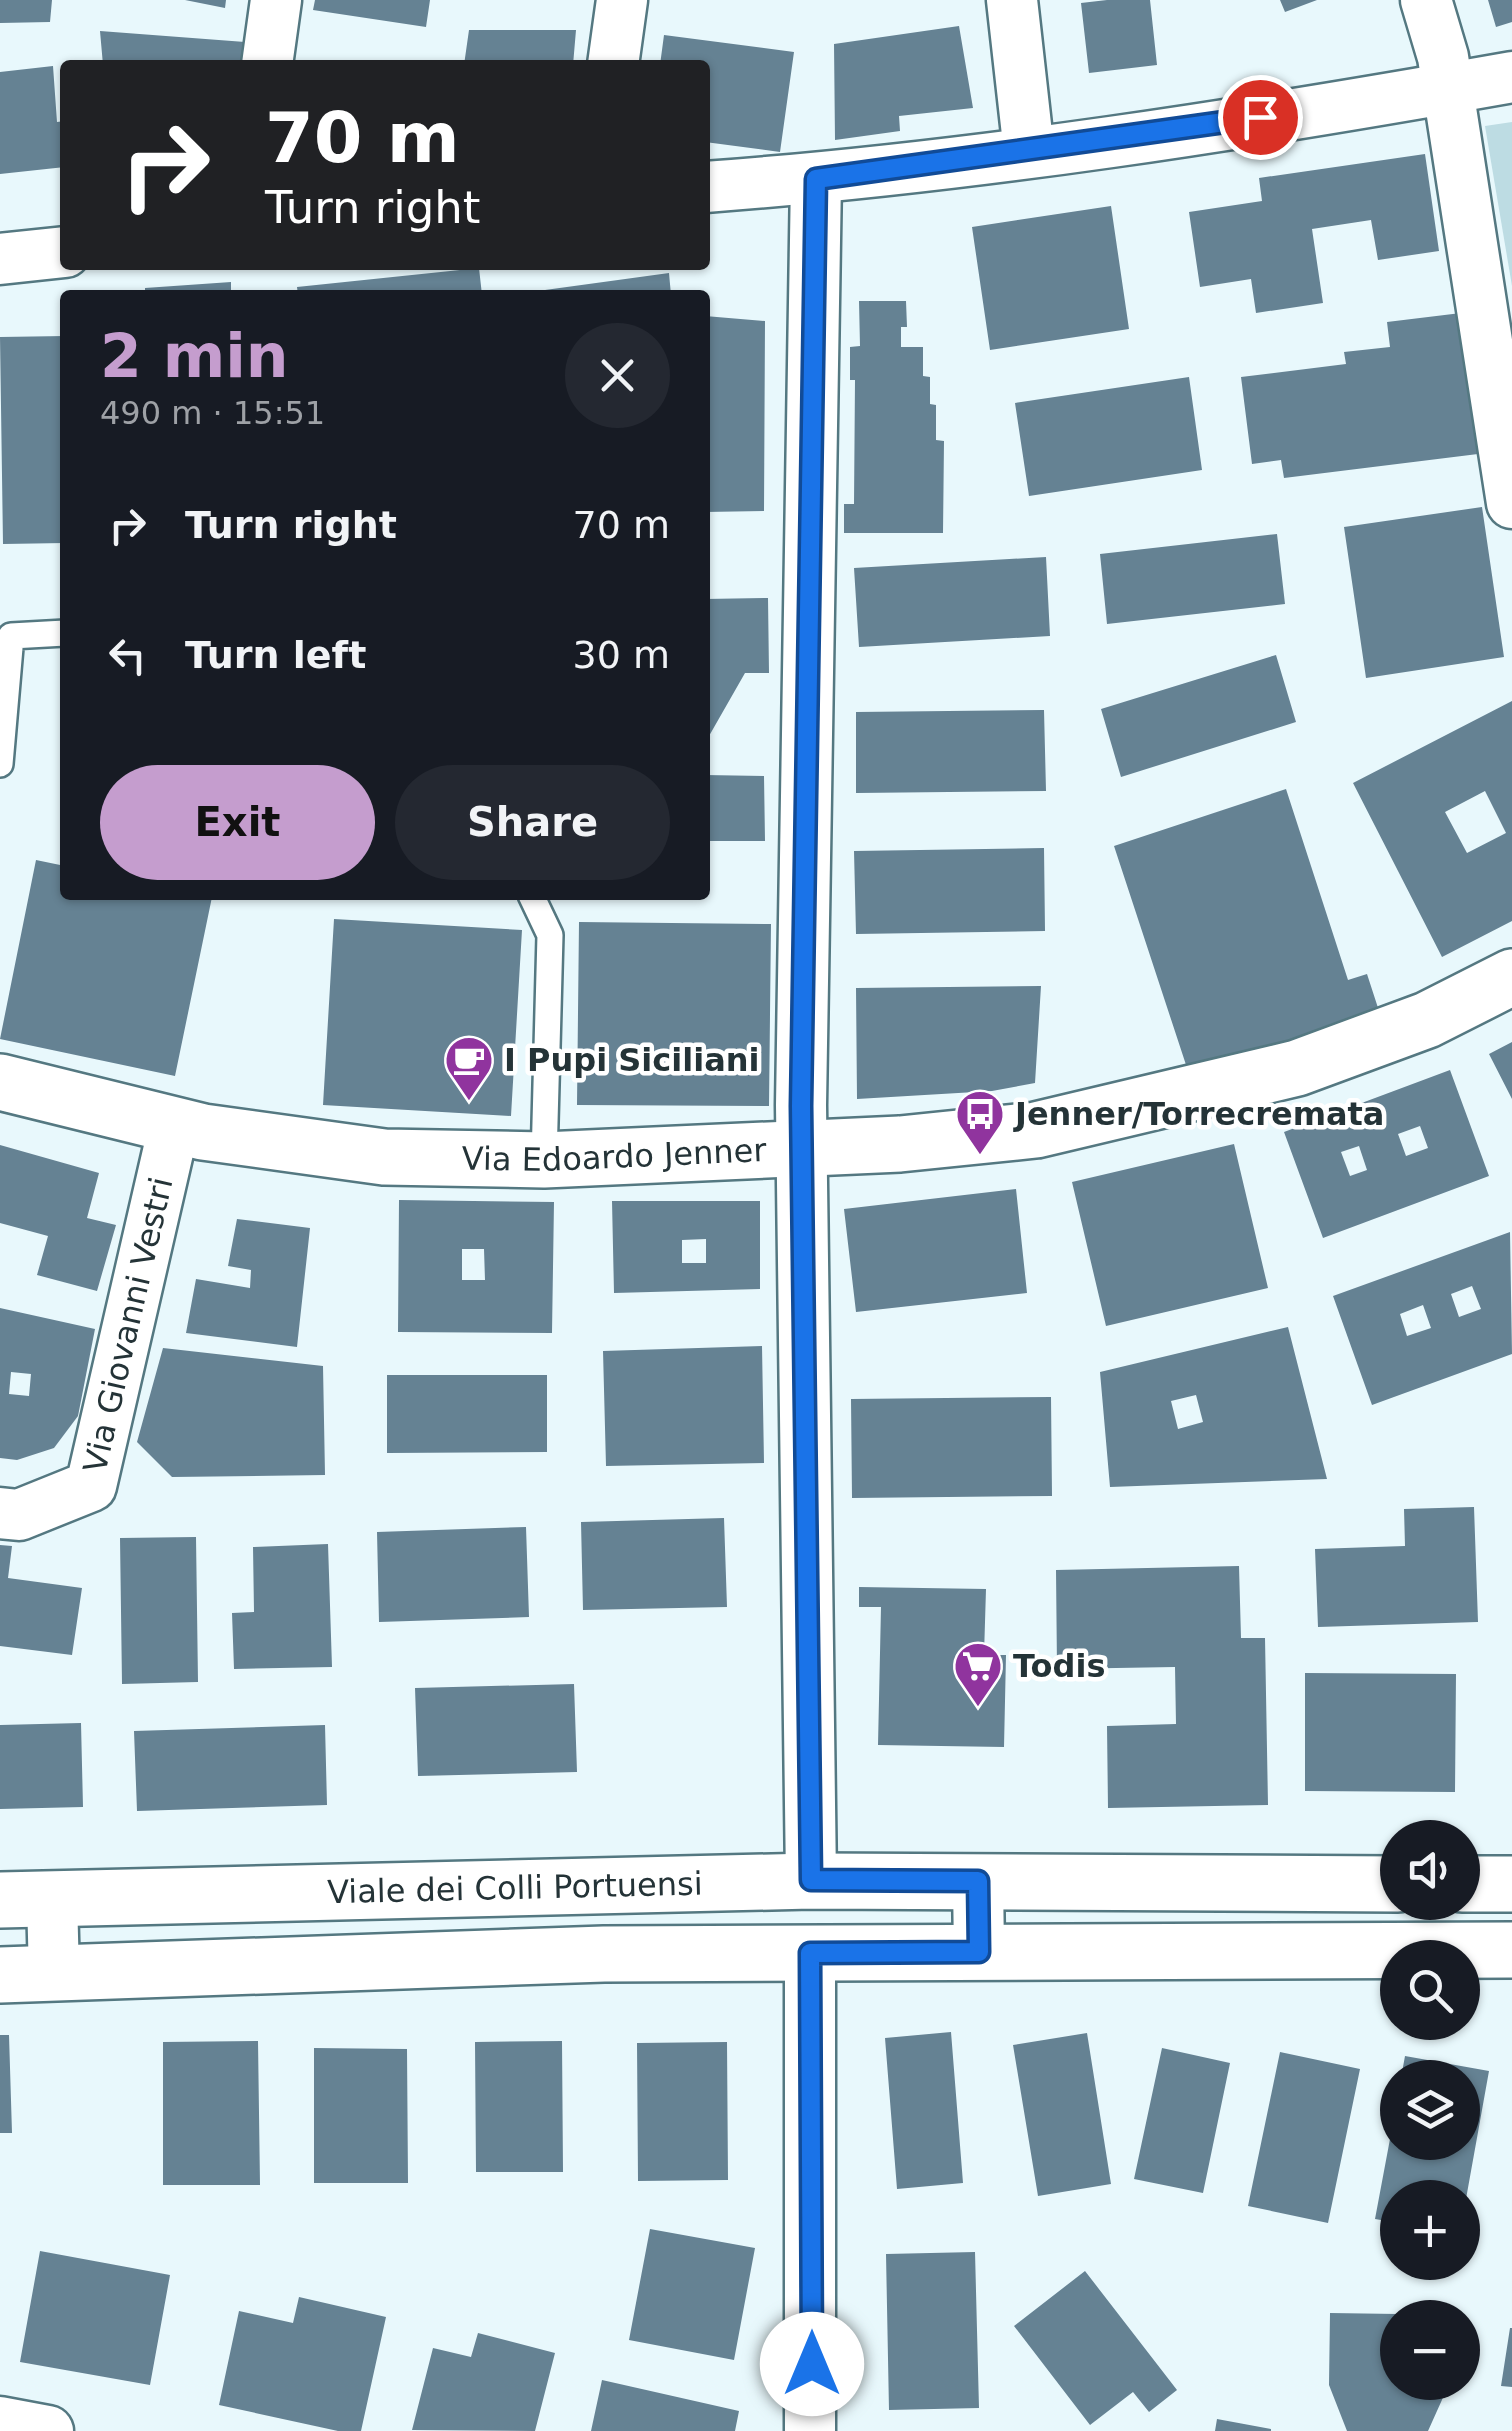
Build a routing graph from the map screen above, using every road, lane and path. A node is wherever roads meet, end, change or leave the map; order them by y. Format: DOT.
graph roads {
  1 [pos="276,0"];
  2 [pos="622,0"];
  3 [pos="1012,0"];
  4 [pos="1426,0"];
  5 [pos="268,60"];
  6 [pos="614,60"];
  7 [pos="1512,77"];
  8 [pos="1448,88"];
  9 [pos="1029,152"];
  10 [pos="816,179"];
  11 [pos="710,187"];
  12 [pos="60,253"];
  13 [pos="0,259"];
  14 [pos="1512,503"];
  15 [pos="60,633"];
  16 [pos="0,764"];
  17 [pos="533,900"];
  18 [pos="1512,977"];
  19 [pos="0,1082"];
  20 [pos="174,1126"];
  21 [pos="802,1150"];
  22 [pos="544,1160"];
  23 [pos="0,1513"];
  24 [pos="811,1880"];
  25 [pos="978,1881"];
  26 [pos="1380,1884"];
  27 [pos="1480,1884"];
  28 [pos="1512,1884"];
  29 [pos="26,1899"];
  30 [pos="1512,1950"];
  31 [pos="979,1952"];
  32 [pos="810,1953"];
  33 [pos="54,1974"];
  34 [pos="0,1975"];
  35 [pos="0,2422"];
  36 [pos="48,2431"];
  37 [pos="810,2431"];
  1 -- 5 [label="street"];
  2 -- 6 [label="street"];
  3 -- 9 [label="street"];
  4 -- 8 [label="street"];
  7 -- 8 [label="street"];
  8 -- 9 [label="street"];
  8 -- 14 [label="street"];
  9 -- 10 [label="street"];
  10 -- 11 [label="street"];
  10 -- 21 [label="street"];
  12 -- 13 [label="street"];
  15 -- 16 [label="lane"];
  17 -- 22 [label="lane"];
  18 -- 21 [label="main road, Via Edoardo Jenner"];
  19 -- 20 [label="main road, Via Edoardo Jenner"];
  20 -- 22 [label="main road, Via Edoardo Jenner"];
  20 -- 23 [label="street, Via Giovanni Vestri"];
  21 -- 22 [label="main road, Via Edoardo Jenner"];
  21 -- 24 [label="street"];
  24 -- 25 [label="main road, Viale dei Colli Portuensi"];
  24 -- 29 [label="main road, Viale dei Colli Portuensi"];
  25 -- 26 [label="main road, Viale dei Colli Portuensi"];
  25 -- 31 [label="street"];
  27 -- 28 [label="main road"];
  29 -- 33 [label="street, Viale dei Colli Portuensi"];
  30 -- 31 [label="main road"];
  31 -- 32 [label="main road"];
  32 -- 33 [label="main road"];
  32 -- 37 [label="street"];
  33 -- 34 [label="main road"];
  35 -- 36 [label="street"];
}
